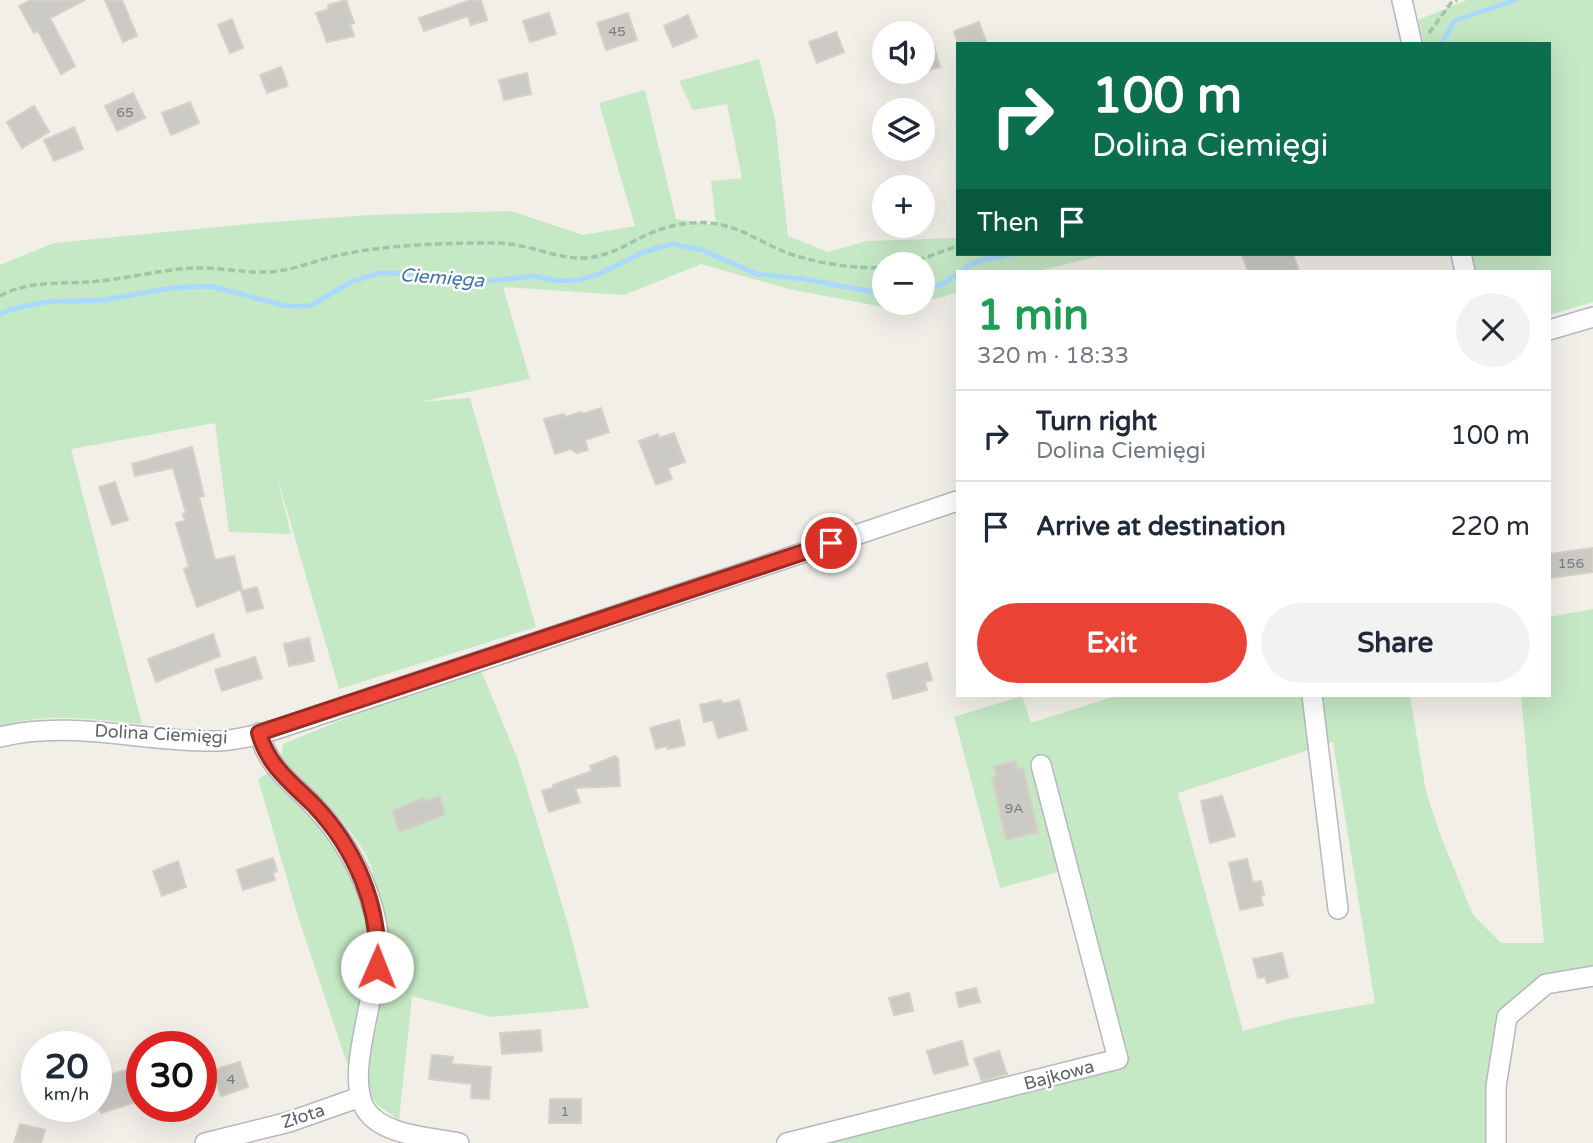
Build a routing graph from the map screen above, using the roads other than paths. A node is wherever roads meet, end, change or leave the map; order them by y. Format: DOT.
graph roads {
  1 [pos="1402,0"];
  2 [pos="1416,40"];
  3 [pos="1593,317"];
  4 [pos="1551,329"];
  5 [pos="956,501"];
  6 [pos="1312,697"];
  7 [pos="259,733"];
  8 [pos="0,737"];
  9 [pos="1041,765"];
  10 [pos="1338,909"];
  11 [pos="1593,975"];
  12 [pos="360,1097"];
  13 [pos="205,1143"];
  14 [pos="459,1143"];
  15 [pos="787,1143"];
  16 [pos="1496,1143"];
  1 -- 2 [label="street"];
  3 -- 4 [label="street"];
  5 -- 7 [label="street, Dolina Ciemięgi"];
  6 -- 10 [label="street"];
  7 -- 8 [label="street, Dolina Ciemięgi"];
  7 -- 12 [label="street"];
  9 -- 15 [label="street, Bajkowa"];
  11 -- 16 [label="street"];
  12 -- 13 [label="street, Złota"];
  12 -- 14 [label="street"];
}
